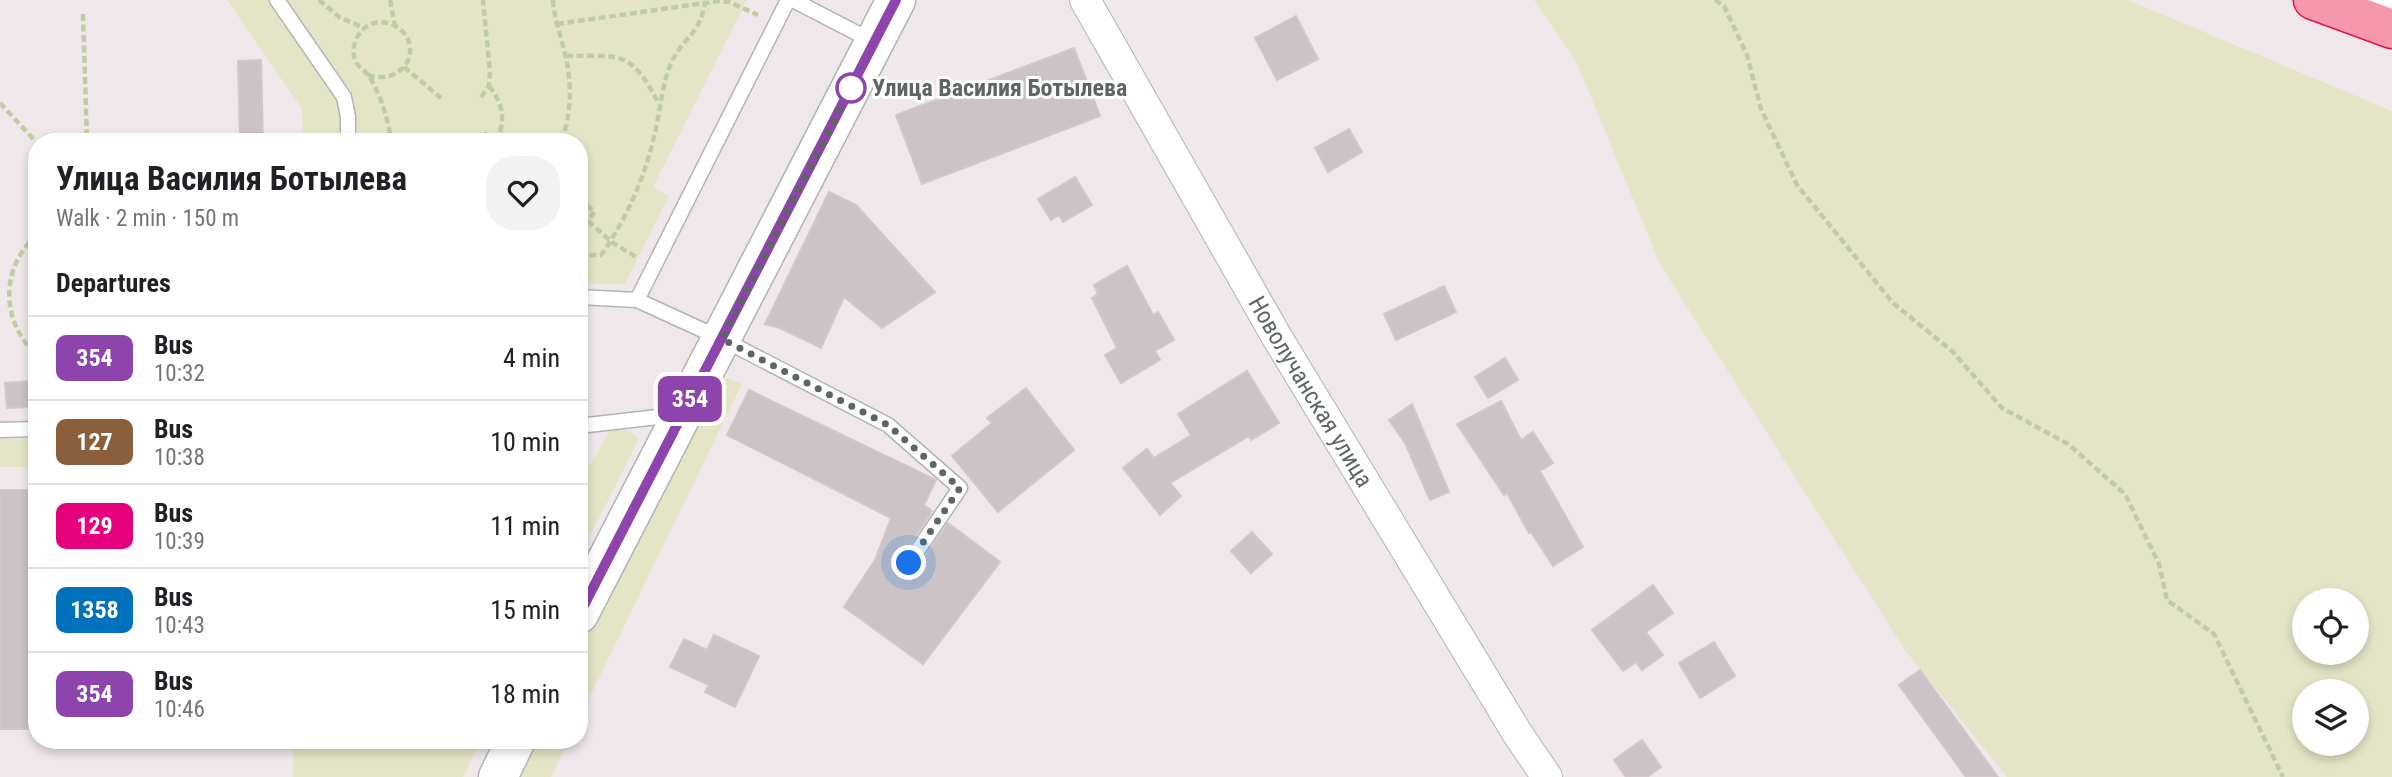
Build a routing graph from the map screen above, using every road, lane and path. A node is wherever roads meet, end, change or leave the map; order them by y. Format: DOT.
graph roads {
  1 [pos="277,0"];
  2 [pos="319,0"];
  3 [pos="390,0"];
  4 [pos="483,0"];
  5 [pos="553,0"];
  6 [pos="791,0"];
  7 [pos="896,0"];
  8 [pos="1062,0"];
  9 [pos="1715,0"];
  10 [pos="2313,0"];
  11 [pos="2355,0"];
  12 [pos="705,3"];
  13 [pos="2392,6"];
  14 [pos="746,9"];
  15 [pos="1089,9"];
  16 [pos="83,14"];
  17 [pos="557,24"];
  18 [pos="395,26"];
  19 [pos="364,28"];
  20 [pos="2392,29"];
  21 [pos="875,43"];
  22 [pos="566,56"];
  23 [pos="404,67"];
  24 [pos="368,75"];
  25 [pos="489,86"];
  26 [pos="481,97"];
  27 [pos="441,98"];
  28 [pos="0,103"];
  29 [pos="660,105"];
  30 [pos="28,133"];
  31 [pos="86,133"];
  32 [pos="348,133"];
  33 [pos="389,133"];
  34 [pos="500,133"];
  35 [pos="563,133"];
  36 [pos="588,206"];
  37 [pos="588,221"];
  38 [pos="28,241"];
  39 [pos="611,241"];
  40 [pos="588,255"];
  41 [pos="653,267"];
  42 [pos="4,278"];
  43 [pos="588,297"];
  44 [pos="637,300"];
  45 [pos="4,310"];
  46 [pos="722,339"];
  47 [pos="28,347"];
  48 [pos="682,414"];
  49 [pos="588,425"];
  50 [pos="28,429"];
  51 [pos="0,430"];
  52 [pos="909,563"];
  53 [pos="588,597"];
  54 [pos="512,749"];
  55 [pos="498,777"];
  56 [pos="1547,777"];
  57 [pos="2283,777"];
  1 -- 32 [label="lane"];
  2 -- 19 [label="path"];
  3 -- 18 [label="path"];
  4 -- 25 [label="path"];
  5 -- 17 [label="path"];
  6 -- 21 [label="lane"];
  6 -- 41 [label="lane"];
  7 -- 21 [label="street"];
  8 -- 15 [label="street"];
  9 -- 57 [label="path"];
  10 -- 20 [label="highway"];
  11 -- 13 [label="street"];
  12 -- 14 [label="path"];
  12 -- 17 [label="path"];
  12 -- 29 [label="path"];
  15 -- 56 [label="street, Новолучанская улица"];
  16 -- 31 [label="path"];
  17 -- 22 [label="path"];
  18 -- 19 [label="path"];
  18 -- 23 [label="path"];
  19 -- 24 [label="path"];
  21 -- 46 [label="street"];
  22 -- 29 [label="path"];
  22 -- 35 [label="path"];
  23 -- 24 [label="path"];
  23 -- 27 [label="path"];
  24 -- 33 [label="path"];
  25 -- 26 [label="path"];
  25 -- 34 [label="path"];
  28 -- 30 [label="path"];
  29 -- 39 [label="path"];
  36 -- 37 [label="path"];
  37 -- 39 [label="path"];
  38 -- 42 [label="path"];
  39 -- 40 [label="path"];
  39 -- 41 [label="path"];
  41 -- 44 [label="lane"];
  43 -- 44 [label="lane"];
  44 -- 46 [label="lane"];
  45 -- 47 [label="path"];
  46 -- 48 [label="street"];
  46 -- 52 [label="lane"];
  48 -- 49 [label="lane"];
  48 -- 53 [label="street"];
  50 -- 51 [label="lane"];
  54 -- 55 [label="street"];
}
